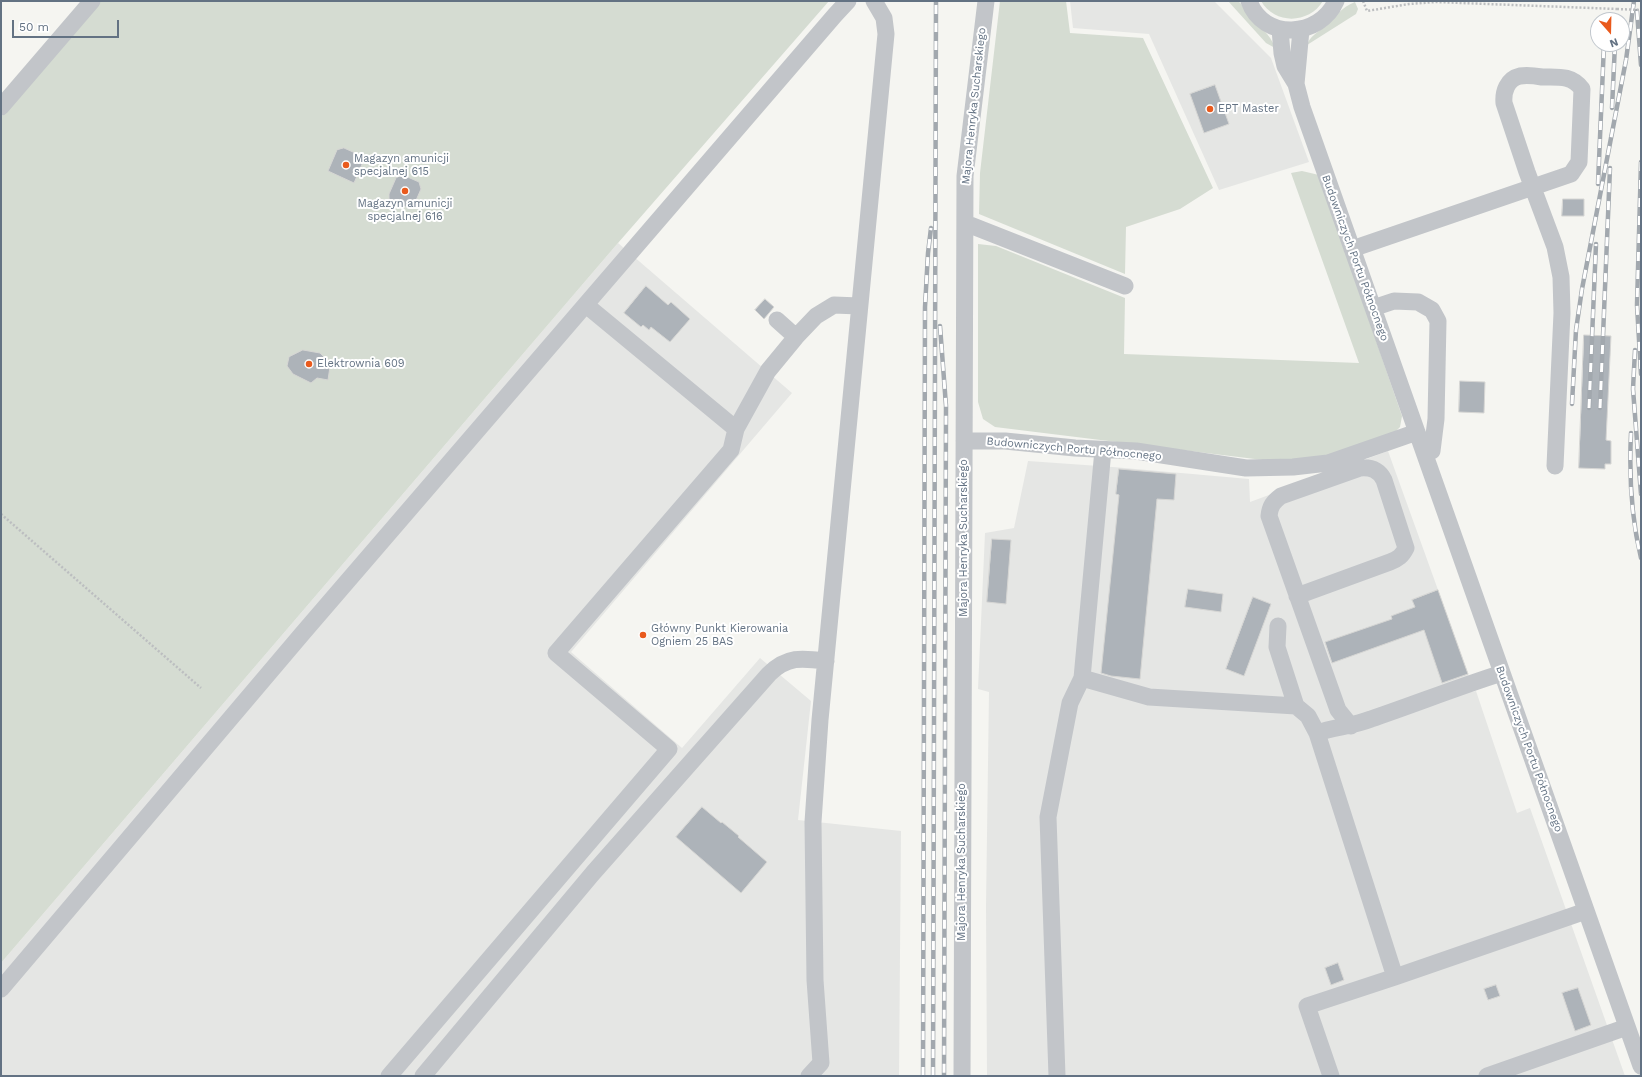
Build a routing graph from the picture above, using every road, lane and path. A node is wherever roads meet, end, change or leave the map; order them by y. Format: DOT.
graph roads {
  1 [pos="92,1"];
  2 [pos="848,1"];
  3 [pos="874,1"];
  4 [pos="986,1"];
  5 [pos="1249,1"];
  6 [pos="1336,1"];
  7 [pos="1363,1"];
  8 [pos="1641,10"];
  9 [pos="1280,29"];
  10 [pos="1302,30"];
  11 [pos="1296,84"];
  12 [pos="1,107"];
  13 [pos="1533,187"];
  14 [pos="965,223"];
  15 [pos="1352,249"];
  16 [pos="1125,286"];
  17 [pos="586,305"];
  18 [pos="859,306"];
  19 [pos="1373,308"];
  20 [pos="776,320"];
  21 [pos="796,337"];
  22 [pos="736,429"];
  23 [pos="1417,432"];
  24 [pos="964,441"];
  25 [pos="1103,450"];
  26 [pos="1425,454"];
  27 [pos="1555,466"];
  28 [pos="1,514"];
  29 [pos="1297,596"];
  30 [pos="1278,626"];
  31 [pos="826,661"];
  32 [pos="1502,673"];
  33 [pos="1082,678"];
  34 [pos="201,688"];
  35 [pos="1296,706"];
  36 [pos="1351,726"];
  37 [pos="1317,733"];
  38 [pos="1586,910"];
  39 [pos="1395,977"];
  40 [pos="1,989"];
  41 [pos="1627,1027"];
  42 [pos="1641,1066"];
  43 [pos="390,1076"];
  44 [pos="423,1076"];
  45 [pos="809,1076"];
  46 [pos="962,1076"];
  47 [pos="1057,1076"];
  48 [pos="1331,1076"];
  49 [pos="1487,1076"];
  1 -- 12 [label="street"];
  2 -- 17 [label="street"];
  3 -- 18 [label="street"];
  4 -- 14 [label="street, Majora Henryka Sucharskiego"];
  5 -- 9 [label="street"];
  6 -- 10 [label="street"];
  7 -- 8 [label="path, bridge"];
  9 -- 10 [label="street"];
  9 -- 11 [label="street, Budowniczych Portu Północnego"];
  10 -- 11 [label="street, Budowniczych Portu Północnego"];
  11 -- 15 [label="street, Budowniczych Portu Północnego"];
  13 -- 13 [label="street"];
  13 -- 15 [label="street"];
  13 -- 27 [label="street"];
  14 -- 16 [label="street"];
  14 -- 24 [label="street, Majora Henryka Sucharskiego"];
  15 -- 19 [label="street, Budowniczych Portu Północnego"];
  17 -- 22 [label="street"];
  17 -- 40 [label="street"];
  18 -- 21 [label="street"];
  18 -- 31 [label="street"];
  19 -- 23 [label="street, Budowniczych Portu Północnego"];
  19 -- 26 [label="street"];
  20 -- 21 [label="street"];
  21 -- 22 [label="street"];
  22 -- 43 [label="street"];
  23 -- 25 [label="street, Budowniczych Portu Północnego"];
  23 -- 26 [label="street, Budowniczych Portu Północnego"];
  24 -- 25 [label="street, Budowniczych Portu Północnego"];
  24 -- 46 [label="street, Majora Henryka Sucharskiego"];
  25 -- 33 [label="street"];
  26 -- 32 [label="street, Budowniczych Portu Północnego"];
  28 -- 34 [label="path"];
  29 -- 29 [label="street"];
  29 -- 36 [label="street"];
  30 -- 35 [label="street"];
  31 -- 44 [label="street"];
  31 -- 45 [label="street"];
  32 -- 36 [label="street"];
  32 -- 38 [label="street, Budowniczych Portu Północnego"];
  33 -- 35 [label="street"];
  33 -- 47 [label="street"];
  35 -- 37 [label="street"];
  36 -- 37 [label="street"];
  37 -- 39 [label="street"];
  38 -- 39 [label="street"];
  38 -- 41 [label="street, Budowniczych Portu Północnego"];
  39 -- 48 [label="street"];
  41 -- 42 [label="street, Budowniczych Portu Północnego"];
  41 -- 49 [label="street"];
}
